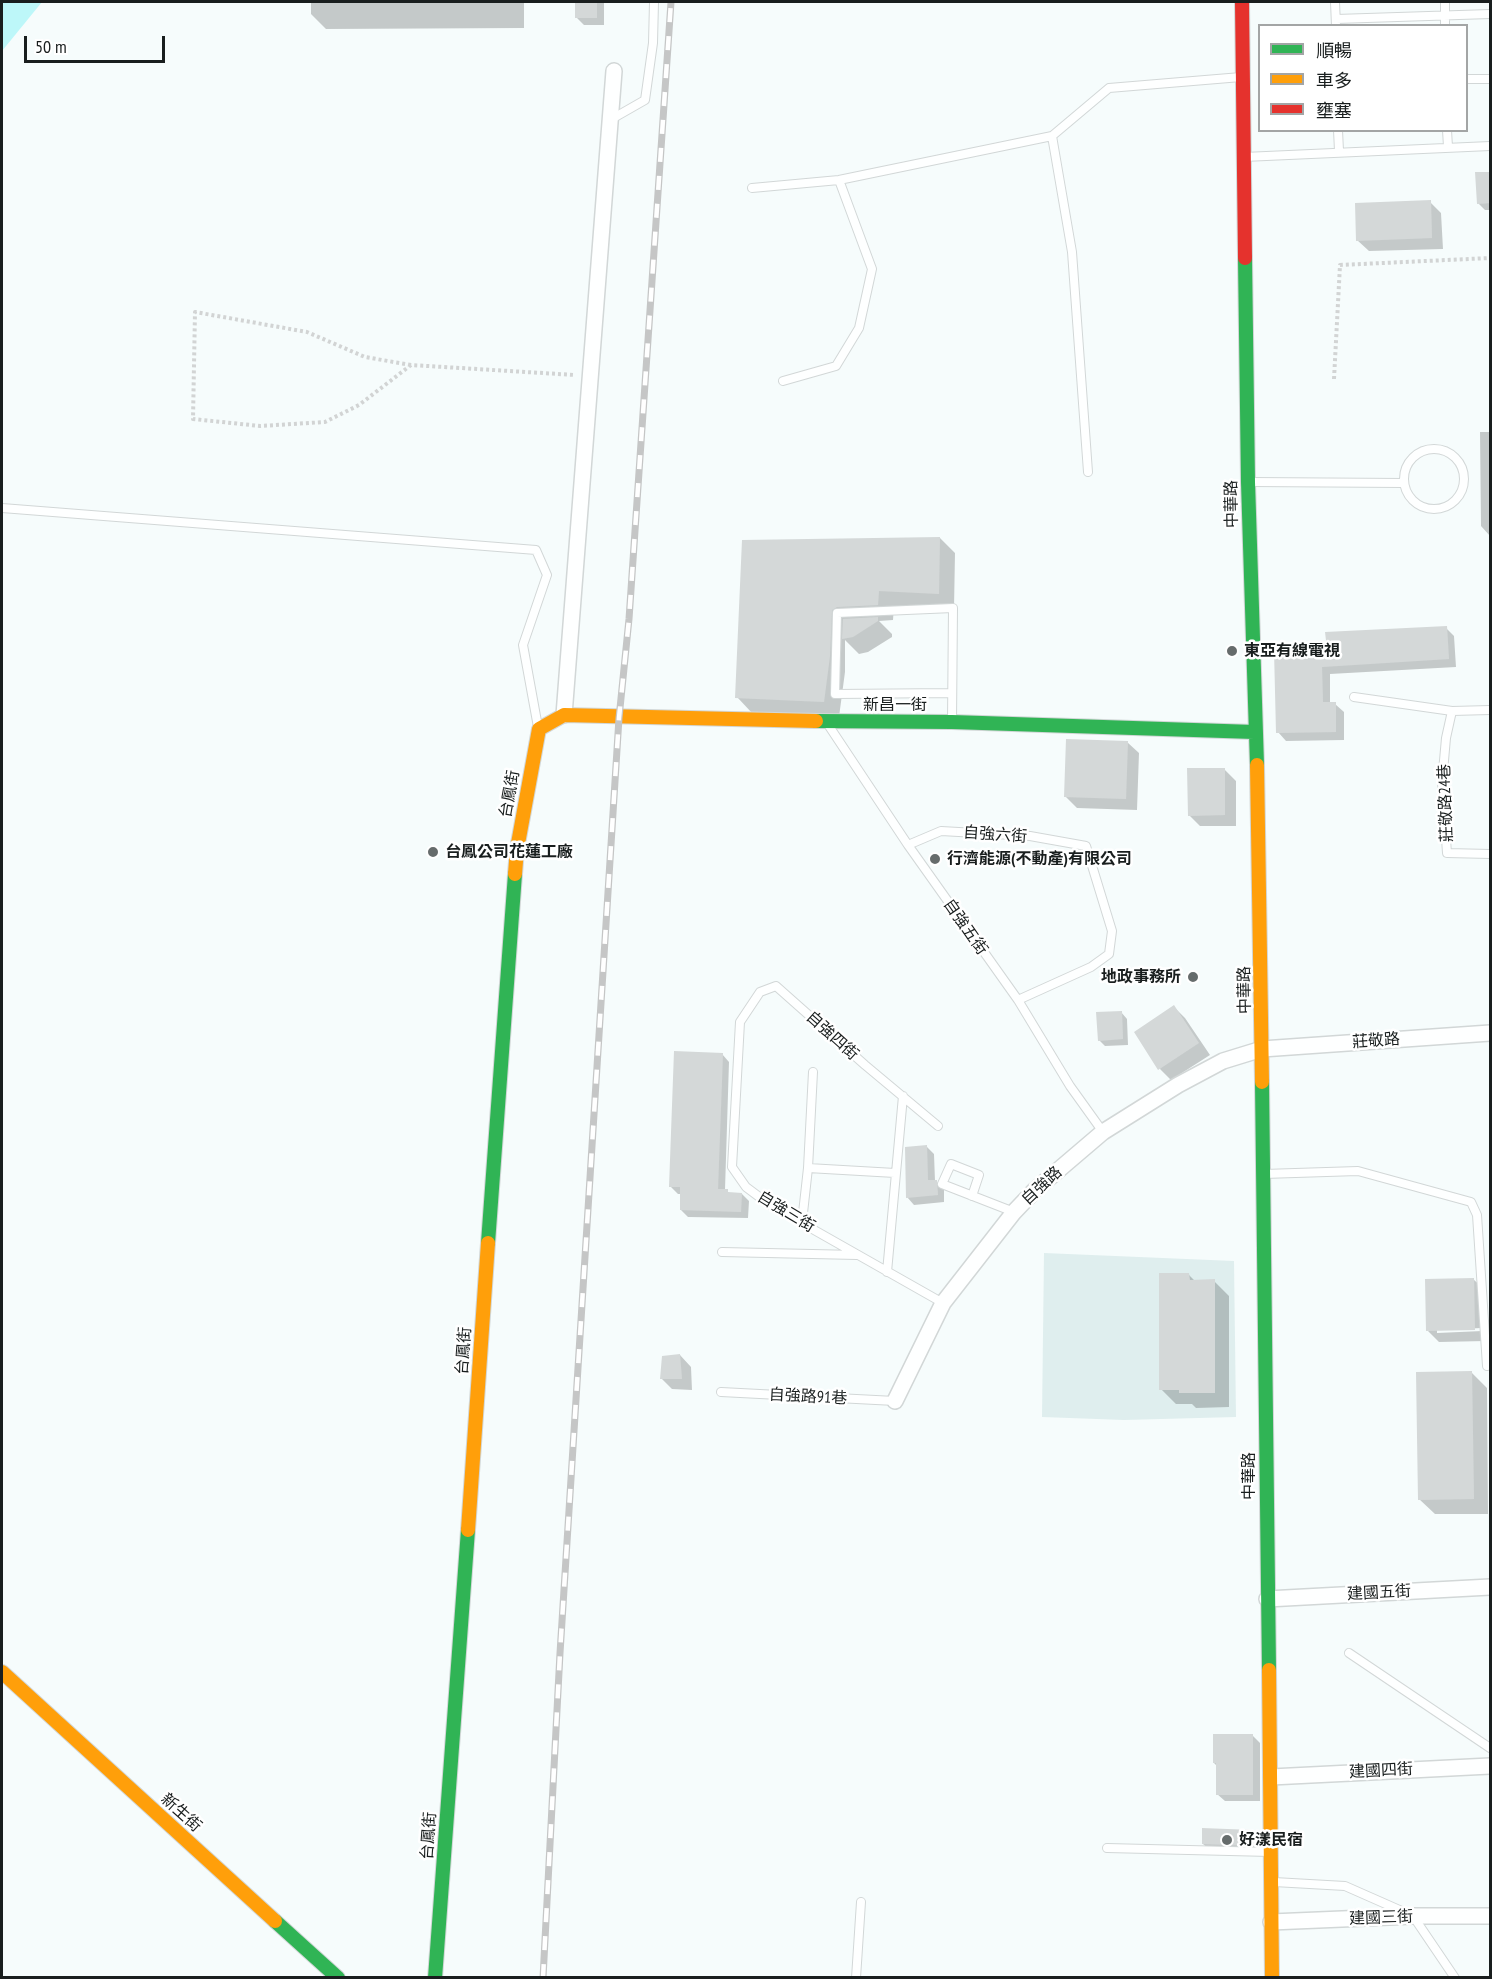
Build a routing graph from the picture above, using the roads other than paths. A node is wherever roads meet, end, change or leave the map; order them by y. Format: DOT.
graph roads {
  1 [pos="654,2"];
  2 [pos="1242,2"];
  3 [pos="1335,2"];
  4 [pos="1445,2"];
  5 [pos="1491,14"];
  6 [pos="1445,15"];
  7 [pos="1336,22"];
  8 [pos="1445,24"];
  9 [pos="614,71"];
  10 [pos="1242,77"];
  11 [pos="1491,78"];
  12 [pos="1468,79"];
  13 [pos="610,120"];
  14 [pos="1338,132"];
  15 [pos="1448,132"];
  16 [pos="1052,136"];
  17 [pos="1491,146"];
  18 [pos="1448,147"];
  19 [pos="1339,151"];
  20 [pos="1243,157"];
  21 [pos="839,180"];
  22 [pos="752,188"];
  23 [pos="783,381"];
  24 [pos="1088,472"];
  25 [pos="1248,482"];
  26 [pos="1404,483"];
  27 [pos="2,508"];
  28 [pos="952,693"];
  29 [pos="1354,697"];
  30 [pos="1491,710"];
  31 [pos="1452,711"];
  32 [pos="564,715"];
  33 [pos="826,722"];
  34 [pos="952,722"];
  35 [pos="539,729"];
  36 [pos="1254,732"];
  37 [pos="908,845"];
  38 [pos="1491,854"];
  39 [pos="760,992"];
  40 [pos="1018,1000"];
  41 [pos="1491,1033"];
  42 [pos="1262,1049"];
  43 [pos="813,1072"];
  44 [pos="903,1096"];
  45 [pos="938,1126"];
  46 [pos="1103,1132"];
  47 [pos="808,1168"];
  48 [pos="895,1173"];
  49 [pos="1263,1174"];
  50 [pos="972,1196"];
  51 [pos="1014,1212"];
  52 [pos="802,1222"];
  53 [pos="722,1252"];
  54 [pos="858,1255"];
  55 [pos="887,1272"];
  56 [pos="943,1303"];
  57 [pos="1487,1366"];
  58 [pos="721,1392"];
  59 [pos="895,1401"];
  60 [pos="1491,1587"];
  61 [pos="1267,1599"];
  62 [pos="1349,1653"];
  63 [pos="2,1672"];
  64 [pos="1491,1748"];
  65 [pos="1491,1766"];
  66 [pos="1271,1777"];
  67 [pos="1107,1848"];
  68 [pos="1271,1852"];
  69 [pos="1272,1882"];
  70 [pos="861,1902"];
  71 [pos="1413,1916"];
  72 [pos="1491,1916"];
  73 [pos="1271,1922"];
  74 [pos="338,1977"];
  75 [pos="435,1977"];
  76 [pos="856,1977"];
  77 [pos="1272,1977"];
  78 [pos="1455,1977"];
  1 -- 13 [label="lane"];
  2 -- 10 [label="street, 中華路"];
  3 -- 7 [label="lane"];
  4 -- 6 [label="lane"];
  5 -- 6 [label="lane"];
  6 -- 7 [label="lane"];
  6 -- 8 [label="lane"];
  9 -- 13 [label="street"];
  10 -- 16 [label="lane"];
  10 -- 20 [label="street, 中華路"];
  11 -- 12 [label="lane"];
  13 -- 32 [label="street"];
  14 -- 19 [label="lane"];
  15 -- 18 [label="lane"];
  16 -- 21 [label="lane"];
  16 -- 24 [label="lane"];
  17 -- 18 [label="lane"];
  18 -- 19 [label="lane"];
  19 -- 20 [label="lane"];
  20 -- 25 [label="street, 中華路"];
  21 -- 22 [label="lane"];
  21 -- 23 [label="lane"];
  25 -- 26 [label="lane"];
  25 -- 36 [label="street, 中華路"];
  26 -- 26 [label="lane"];
  27 -- 35 [label="lane"];
  28 -- 28 [label="lane"];
  28 -- 34 [label="lane"];
  29 -- 31 [label="lane"];
  30 -- 31 [label="lane"];
  31 -- 38 [label="lane, 莊敬路24巷"];
  32 -- 33 [label="street, 新昌一街"];
  32 -- 35 [label="street"];
  33 -- 34 [label="street, 新昌一街"];
  33 -- 37 [label="lane, 自強五街"];
  34 -- 36 [label="street, 新昌一街"];
  35 -- 75 [label="street, 台鳳街"];
  36 -- 42 [label="street, 中華路"];
  37 -- 40 [label="lane, 自強五街"];
  37 -- 40 [label="lane, 自強六街"];
  39 -- 44 [label="lane, 自強四街"];
  39 -- 52 [label="lane, 自強三街"];
  40 -- 46 [label="lane, 自強五街"];
  41 -- 42 [label="street, 莊敬路"];
  42 -- 46 [label="street, 自強路"];
  42 -- 49 [label="street, 中華路"];
  43 -- 47 [label="lane"];
  44 -- 45 [label="lane, 自強四街"];
  44 -- 48 [label="lane"];
  46 -- 51 [label="street, 自強路"];
  47 -- 48 [label="lane"];
  47 -- 52 [label="lane"];
  48 -- 55 [label="lane"];
  49 -- 57 [label="lane"];
  49 -- 61 [label="street, 中華路"];
  50 -- 50 [label="lane"];
  50 -- 51 [label="lane"];
  51 -- 56 [label="street, 自強路"];
  52 -- 54 [label="lane, 自強三街"];
  53 -- 54 [label="lane"];
  54 -- 55 [label="lane, 自強三街"];
  55 -- 56 [label="lane, 自強三街"];
  56 -- 59 [label="street, 自強路"];
  58 -- 59 [label="lane, 自強路91巷"];
  60 -- 61 [label="street, 建國五街"];
  61 -- 66 [label="street, 中華路"];
  62 -- 64 [label="lane"];
  63 -- 74 [label="street, 新生街"];
  65 -- 66 [label="street, 建國四街"];
  66 -- 68 [label="street, 中華路"];
  67 -- 68 [label="lane"];
  68 -- 69 [label="street, 中華路"];
  69 -- 71 [label="lane"];
  69 -- 73 [label="street, 中華路"];
  70 -- 76 [label="lane"];
  71 -- 72 [label="street, 建國三街"];
  71 -- 73 [label="street, 建國三街"];
  71 -- 78 [label="lane"];
  73 -- 77 [label="street, 中華路"];
}
